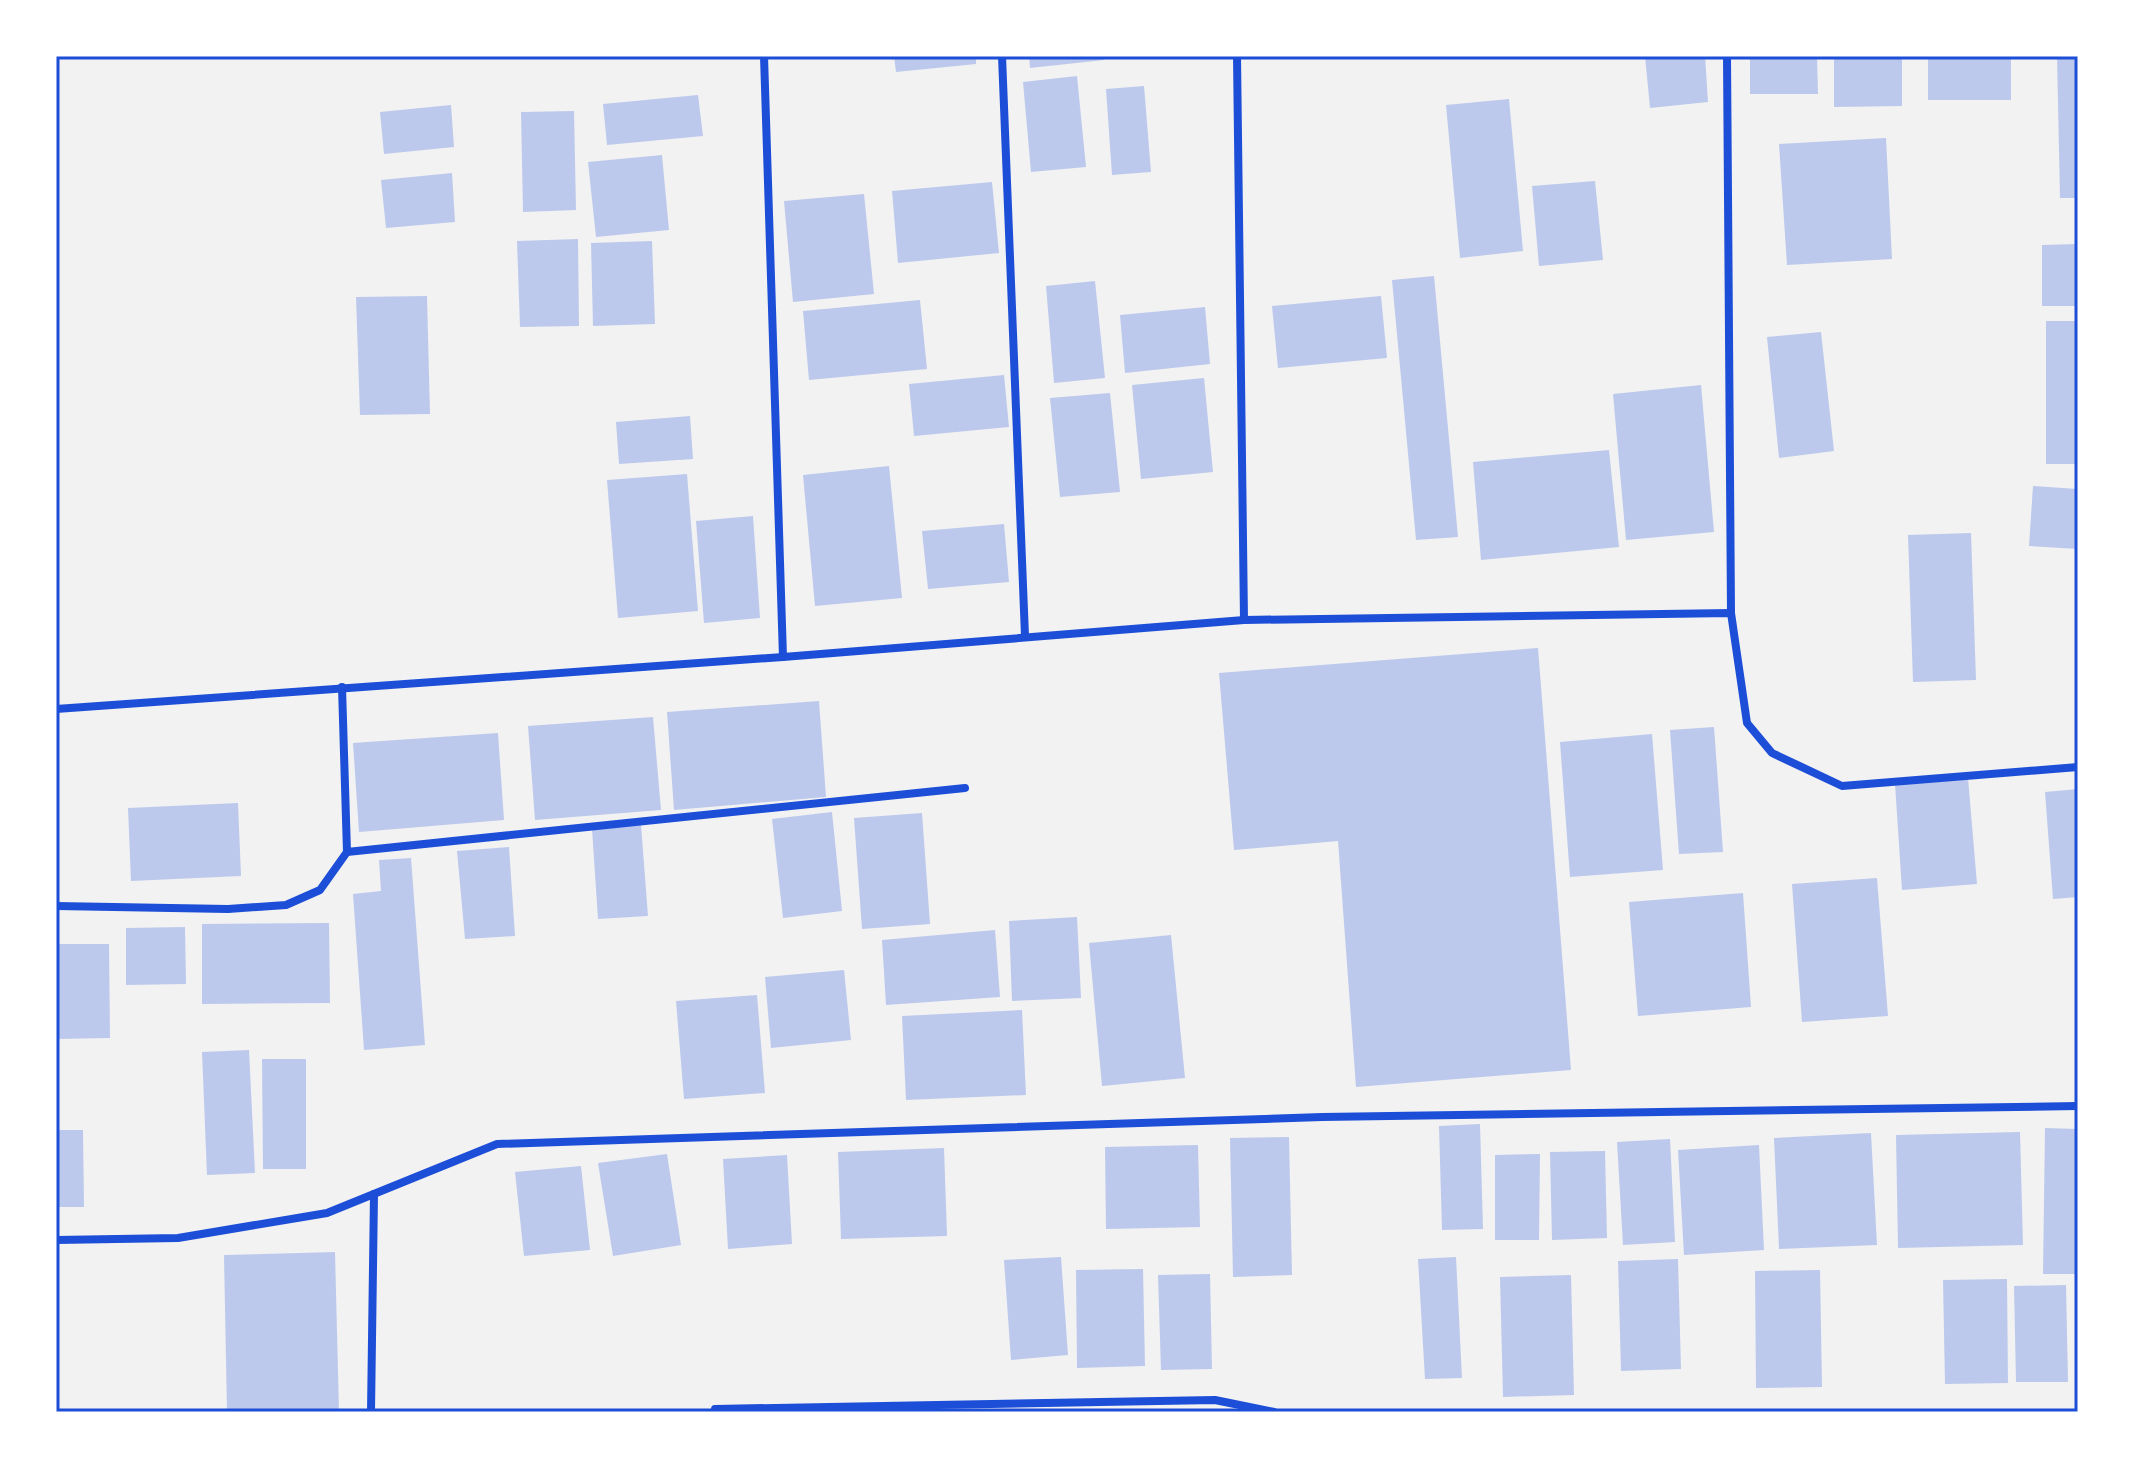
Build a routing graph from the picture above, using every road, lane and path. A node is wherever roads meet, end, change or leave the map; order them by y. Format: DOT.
graph roads {
  1 [pos="764,56"];
  2 [pos="1002,56"];
  3 [pos="1237,56"];
  4 [pos="1727,56"];
  5 [pos="1731,613"];
  6 [pos="1244,620"];
  7 [pos="1025,636"];
  8 [pos="783,657"];
  9 [pos="342,687"];
  10 [pos="56,709"];
  11 [pos="2078,767"];
  12 [pos="965,788"];
  13 [pos="347,852"];
  14 [pos="56,906"];
  15 [pos="2078,1106"];
  16 [pos="374,1194"];
  17 [pos="56,1240"];
  18 [pos="715,1409"];
  19 [pos="371,1412"];
  20 [pos="1274,1412"];
  1 -- 8 [label="street"];
  2 -- 7 [label="street"];
  3 -- 6 [label="street"];
  4 -- 5 [label="street"];
  5 -- 6 [label="street"];
  5 -- 11 [label="street"];
  6 -- 7 [label="street"];
  7 -- 8 [label="street"];
  8 -- 9 [label="street"];
  9 -- 10 [label="street"];
  9 -- 13 [label="street"];
  12 -- 13 [label="street"];
  13 -- 14 [label="street"];
  15 -- 16 [label="street"];
  16 -- 17 [label="street"];
  16 -- 19 [label="street"];
  18 -- 20 [label="street"];
}
